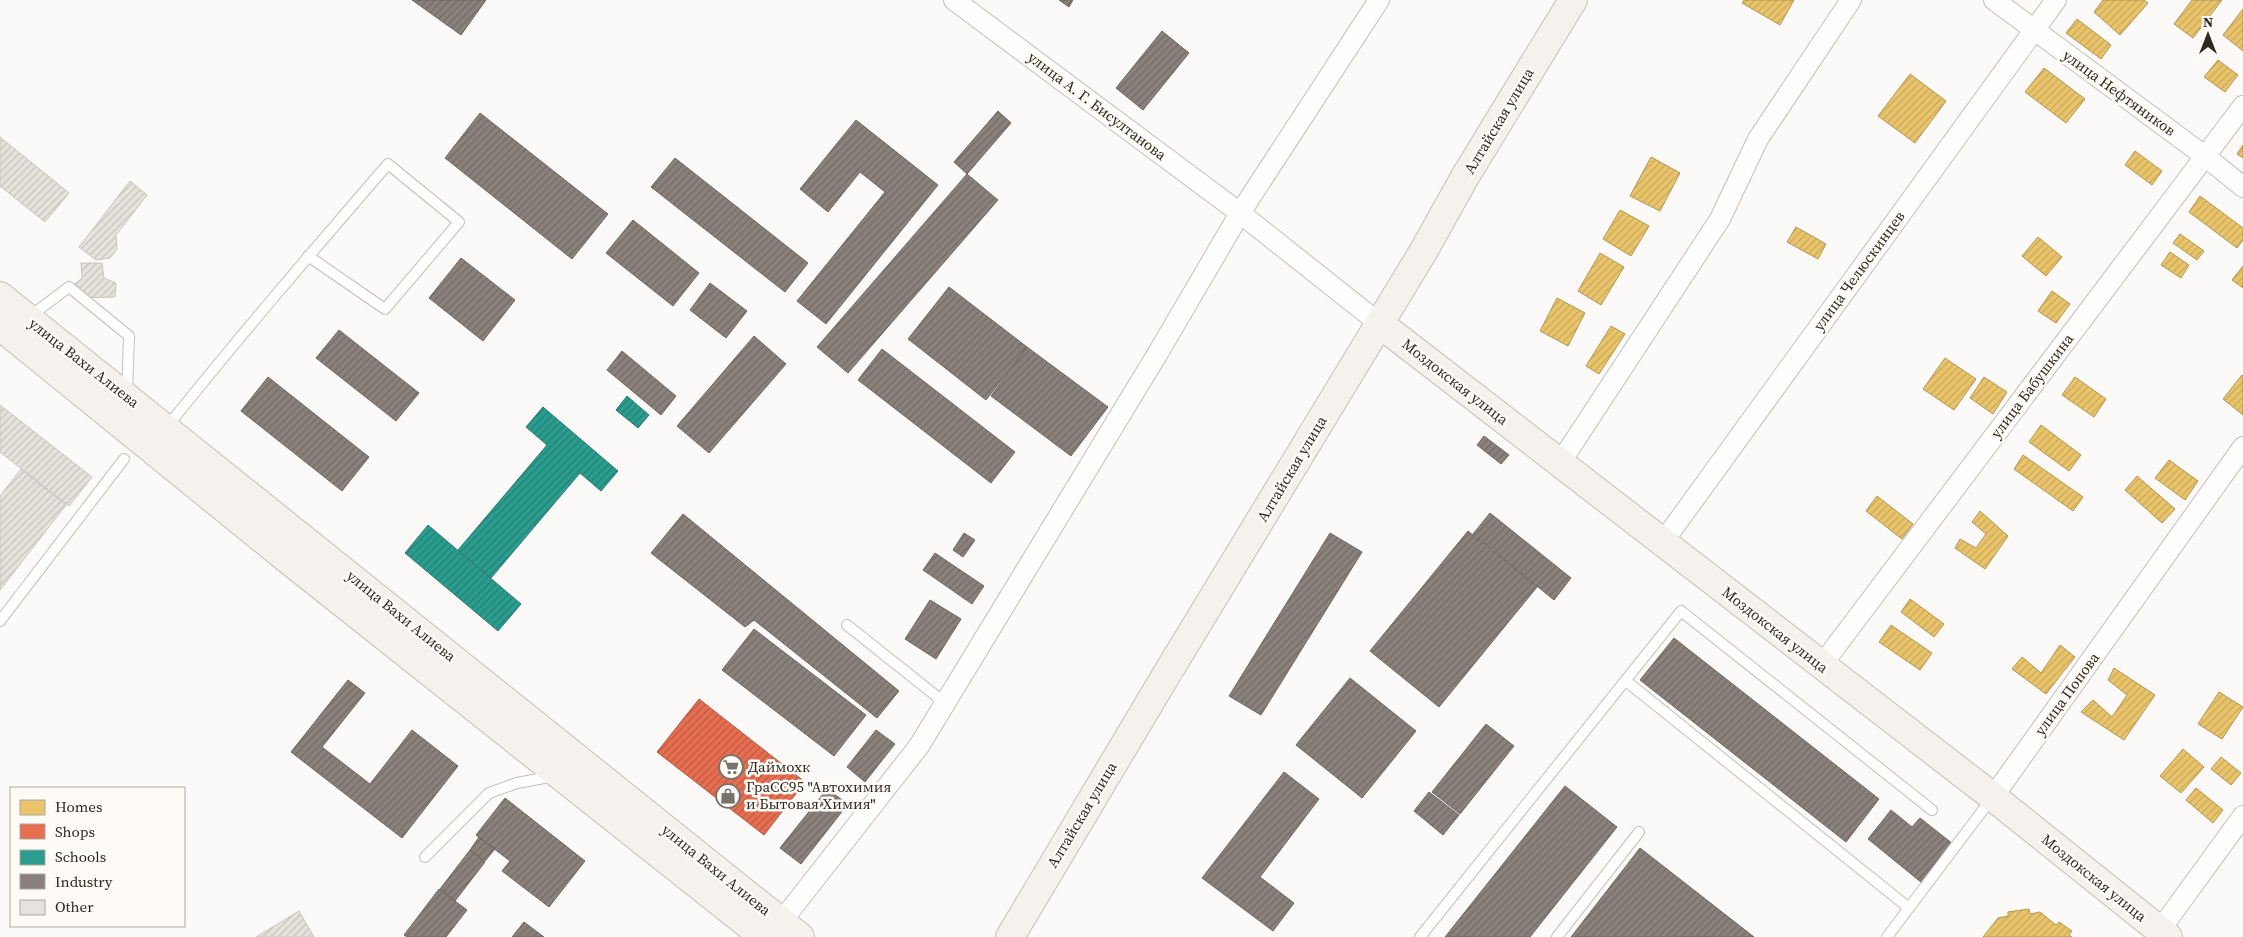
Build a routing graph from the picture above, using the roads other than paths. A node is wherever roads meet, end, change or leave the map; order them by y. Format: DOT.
graph roads {
  1 [pos="954,0"];
  2 [pos="1379,0"];
  3 [pos="1573,0"];
  4 [pos="1852,0"];
  5 [pos="1994,0"];
  6 [pos="2056,0"];
  7 [pos="2034,30"];
  8 [pos="2243,106"];
  9 [pos="2206,157"];
  10 [pos="2243,187"];
  11 [pos="1240,213"];
  12 [pos="308,256"];
  13 [pos="0,296"];
  14 [pos="28,318"];
  15 [pos="1380,324"];
  16 [pos="0,326"];
  17 [pos="127,397"];
  18 [pos="166,428"];
  19 [pos="2243,448"];
  20 [pos="124,459"];
  21 [pos="1560,463"];
  22 [pos="1663,542"];
  23 [pos="0,621"];
  24 [pos="847,625"];
  25 [pos="1821,666"];
  26 [pos="1626,681"];
  27 [pos="944,703"];
  28 [pos="560,776"];
  29 [pos="1993,797"];
  30 [pos="1932,810"];
  31 [pos="2243,816"];
  32 [pos="1639,832"];
  33 [pos="425,858"];
  34 [pos="1909,908"];
  35 [pos="782,932"];
  36 [pos="2164,934"];
  37 [pos="1010,937"];
  38 [pos="1017,937"];
  39 [pos="1420,937"];
  40 [pos="1557,937"];
  41 [pos="1887,937"];
  1 -- 11 [label="street, улица А. Г. Бисултанова"];
  2 -- 11 [label="street"];
  3 -- 15 [label="main road, Алтайская улица"];
  4 -- 21 [label="street"];
  5 -- 7 [label="street, улица Нефтяников"];
  6 -- 7 [label="street, улица Челюскинцев"];
  7 -- 9 [label="street, улица Нефтяников"];
  7 -- 22 [label="street, улица Челюскинцев"];
  8 -- 9 [label="street, улица Бабушкина"];
  9 -- 10 [label="street, улица Нефтяников"];
  9 -- 25 [label="street, улица Бабушкина"];
  11 -- 15 [label="street, улица А. Г. Бисултанова"];
  11 -- 27 [label="street"];
  12 -- 12 [label="lane"];
  12 -- 18 [label="lane"];
  13 -- 14 [label="main road, улица Вахи Алиева"];
  14 -- 17 [label="main road, улица Вахи Алиева"];
  14 -- 17 [label="lane"];
  15 -- 21 [label="main road, Моздокская улица"];
  15 -- 37 [label="main road, Алтайская улица"];
  16 -- 28 [label="main road, улица Вахи Алиева"];
  17 -- 18 [label="main road, улица Вахи Алиева"];
  18 -- 35 [label="main road, улица Вахи Алиева"];
  19 -- 29 [label="street, улица Попова"];
  20 -- 23 [label="lane"];
  21 -- 22 [label="main road, Моздокская улица"];
  22 -- 25 [label="main road, Моздокская улица"];
  24 -- 27 [label="lane"];
  25 -- 29 [label="main road, Моздокская улица"];
  26 -- 30 [label="lane"];
  26 -- 34 [label="lane"];
  26 -- 39 [label="lane"];
  27 -- 35 [label="street"];
  28 -- 33 [label="lane"];
  28 -- 35 [label="main road, улица Вахи Алиева"];
  29 -- 34 [label="lane, улица Попова"];
  29 -- 36 [label="main road, Моздокская улица"];
  31 -- 36 [label="street"];
  32 -- 40 [label="lane"];
  34 -- 41 [label="lane, улица Попова"];
  37 -- 38 [label="lane"];
}
